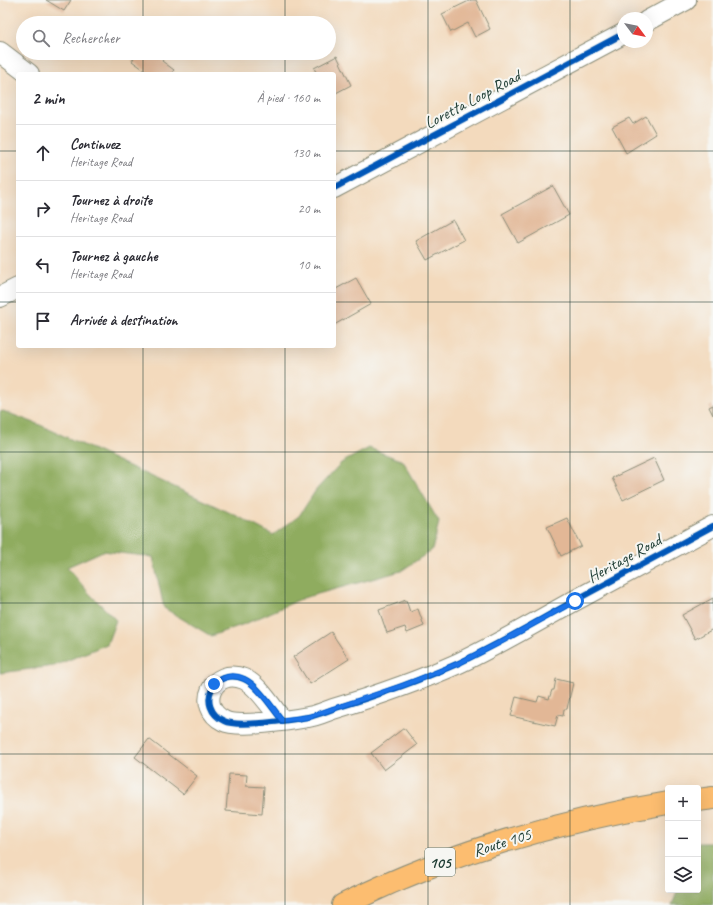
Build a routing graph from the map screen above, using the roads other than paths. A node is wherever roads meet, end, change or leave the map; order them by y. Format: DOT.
graph roads {
  1 [pos="686,0"];
  2 [pos="653,18"];
  3 [pos="617,37"];
  4 [pos="0,52"];
  5 [pos="26,72"];
  6 [pos="336,187"];
  7 [pos="16,289"];
  8 [pos="0,297"];
  9 [pos="713,526"];
  10 [pos="282,720"];
  11 [pos="713,798"];
  12 [pos="701,800"];
  13 [pos="665,804"];
  14 [pos="343,905"];
  1 -- 2 [label="street"];
  3 -- 6 [label="street, Loretta Loop Road"];
  4 -- 5 [label="street"];
  7 -- 8 [label="street"];
  9 -- 10 [label="street, Heritage Road"];
  11 -- 12 [label="main road"];
  13 -- 14 [label="main road, Route 105 / 105"];
}
